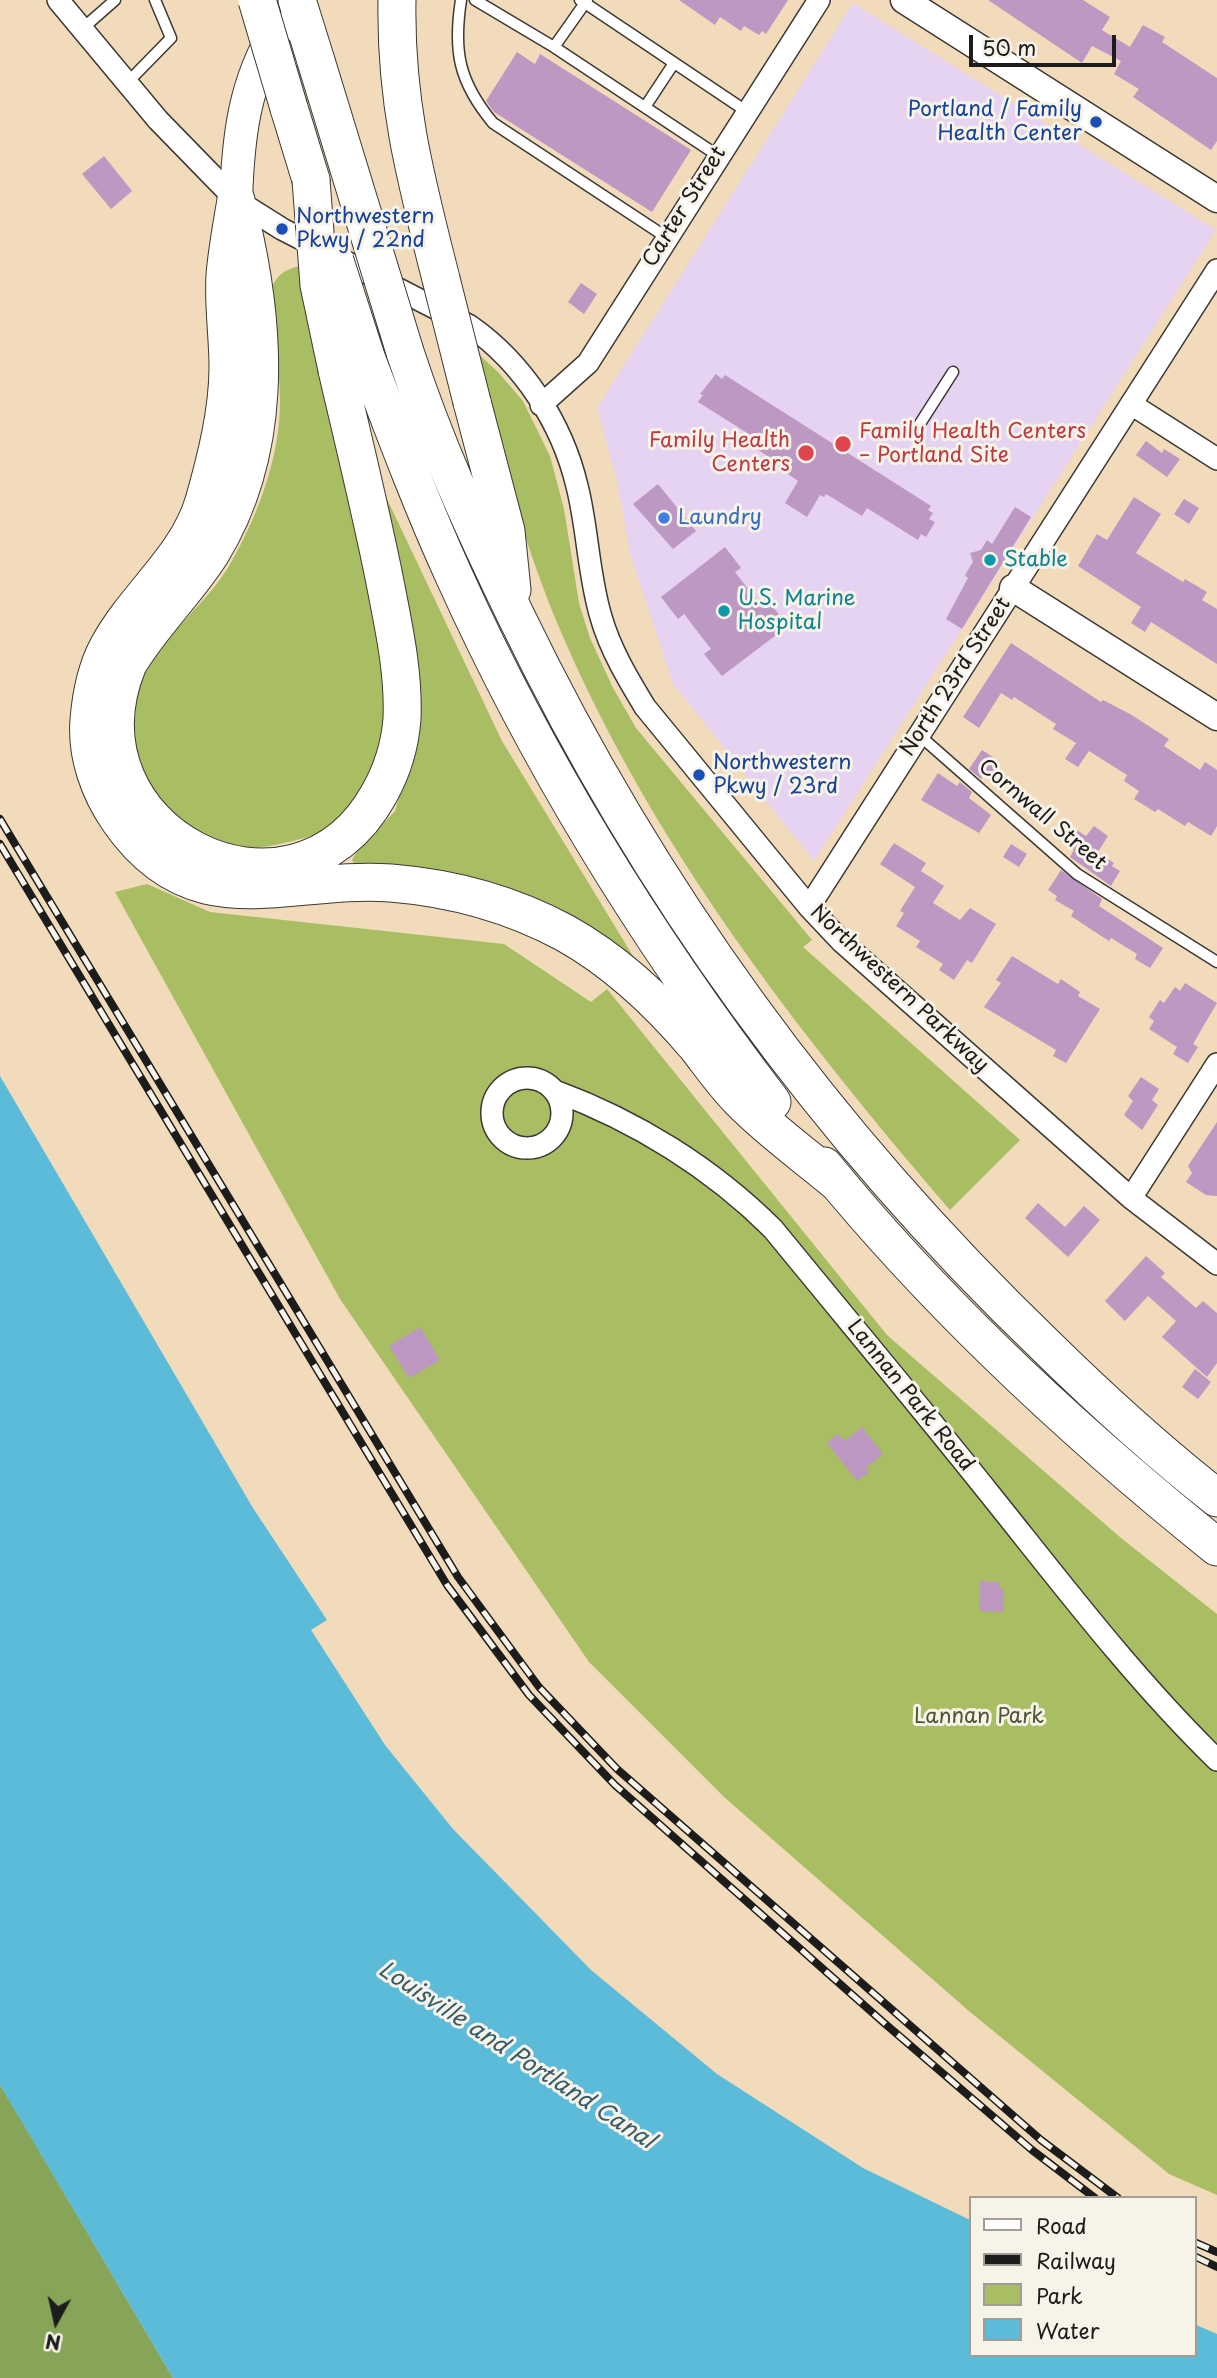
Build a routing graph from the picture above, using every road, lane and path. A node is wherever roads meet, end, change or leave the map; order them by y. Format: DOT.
graph roads {
  1 [pos="58,0"];
  2 [pos="115,0"];
  3 [pos="155,0"];
  4 [pos="257,0"];
  5 [pos="296,0"];
  6 [pos="397,0"];
  7 [pos="461,0"];
  8 [pos="475,0"];
  9 [pos="819,0"];
  10 [pos="904,0"];
  11 [pos="584,1"];
  12 [pos="82,29"];
  13 [pos="554,47"];
  14 [pos="674,63"];
  15 [pos="127,83"];
  16 [pos="645,107"];
  17 [pos="746,111"];
  18 [pos="717,155"];
  19 [pos="1217,199"];
  20 [pos="236,200"];
  21 [pos="666,237"];
  22 [pos="1217,270"];
  23 [pos="352,364"];
  24 [pos="953,372"];
  25 [pos="1131,404"];
  26 [pos="541,405"];
  27 [pos="914,433"];
  28 [pos="1217,459"];
  29 [pos="1013,588"];
  30 [pos="514,612"];
  31 [pos="1217,717"];
  32 [pos="919,735"];
  33 [pos="808,907"];
  34 [pos="1217,961"];
  35 [pos="1217,1064"];
  36 [pos="555,1091"];
  37 [pos="839,1184"];
  38 [pos="1131,1198"];
  39 [pos="1217,1264"];
  40 [pos="1217,1498"];
  41 [pos="1217,1547"];
  42 [pos="1217,1760"];
  1 -- 12 [label="street, Northwestern Parkway"];
  2 -- 12 [label="lane"];
  3 -- 15 [label="lane"];
  4 -- 23 [label="highway, bridge"];
  5 -- 20 [label="main road"];
  5 -- 30 [label="highway, bridge"];
  6 -- 30 [label="highway, bridge"];
  7 -- 21 [label="lane"];
  8 -- 13 [label="lane"];
  9 -- 17 [label="street, Carter Street"];
  10 -- 19 [label="street"];
  11 -- 13 [label="lane"];
  11 -- 14 [label="lane"];
  12 -- 15 [label="street, Northwestern Parkway"];
  13 -- 16 [label="lane"];
  14 -- 16 [label="lane"];
  14 -- 17 [label="lane"];
  15 -- 20 [label="street, Northwestern Parkway"];
  16 -- 18 [label="lane"];
  17 -- 18 [label="street, Carter Street"];
  18 -- 21 [label="street, Carter Street"];
  20 -- 23 [label="highway"];
  20 -- 26 [label="street, Northwestern Parkway"];
  20 -- 37 [label="highway"];
  21 -- 26 [label="street, Carter Street"];
  22 -- 25 [label="street, North 23rd Street"];
  23 -- 37 [label="highway"];
  24 -- 27 [label="lane"];
  25 -- 28 [label="street"];
  25 -- 29 [label="street, North 23rd Street"];
  26 -- 33 [label="street, Northwestern Parkway"];
  29 -- 31 [label="street"];
  29 -- 32 [label="street, North 23rd Street"];
  30 -- 40 [label="highway"];
  32 -- 33 [label="street, North 23rd Street"];
  32 -- 34 [label="lane, Cornwall Street"];
  33 -- 38 [label="street, Northwestern Parkway"];
  35 -- 38 [label="street"];
  36 -- 42 [label="street, Lannan Park Road"];
  37 -- 41 [label="highway"];
  38 -- 39 [label="street, Northwestern Parkway"];
}
